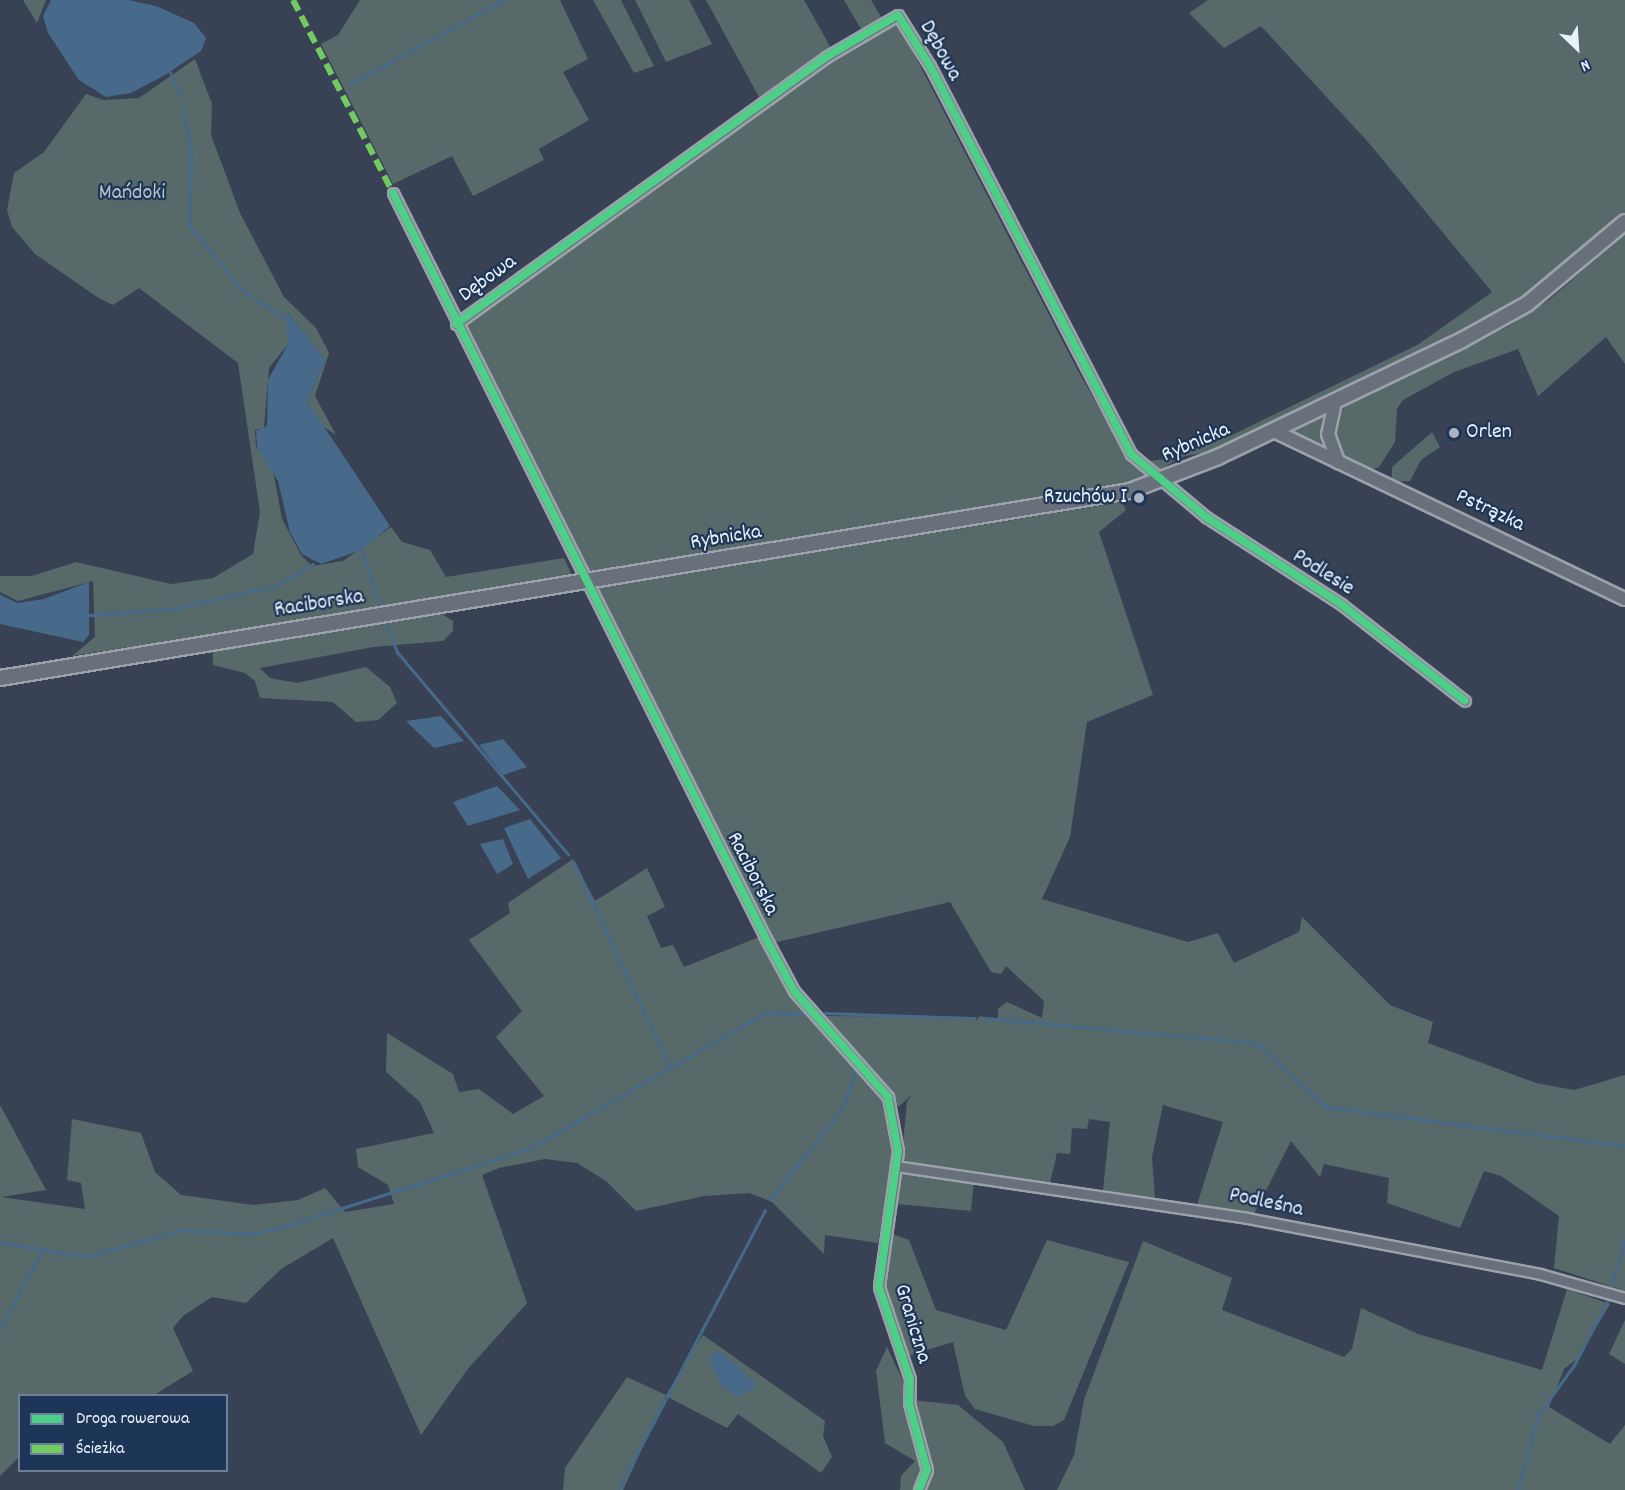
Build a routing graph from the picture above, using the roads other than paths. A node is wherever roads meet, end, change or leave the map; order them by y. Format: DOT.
graph roads {
  1 [pos="393,193"];
  2 [pos="1625,222"];
  3 [pos="456,324"];
  4 [pos="1335,402"];
  5 [pos="1274,432"];
  6 [pos="1338,462"];
  7 [pos="1158,482"];
  8 [pos="586,581"];
  9 [pos="1625,598"];
  10 [pos="0,678"];
  11 [pos="1465,701"];
  12 [pos="896,1166"];
  13 [pos="1625,1298"];
  14 [pos="919,1490"];
  1 -- 3 [label="street"];
  2 -- 4 [label="main road, Rybnicka"];
  3 -- 7 [label="street, Dębowa"];
  3 -- 8 [label="street"];
  4 -- 5 [label="main road, Rybnicka"];
  4 -- 6 [label="main road"];
  5 -- 6 [label="main road, Pstrązka"];
  5 -- 7 [label="main road, Rybnicka"];
  6 -- 9 [label="main road, Pstrązka"];
  7 -- 8 [label="main road, Rybnicka"];
  7 -- 11 [label="street, Podlesie"];
  8 -- 10 [label="main road, Raciborska"];
  8 -- 12 [label="street, Raciborska"];
  12 -- 13 [label="street, Podleśna"];
  12 -- 14 [label="street, Graniczna"];
}
